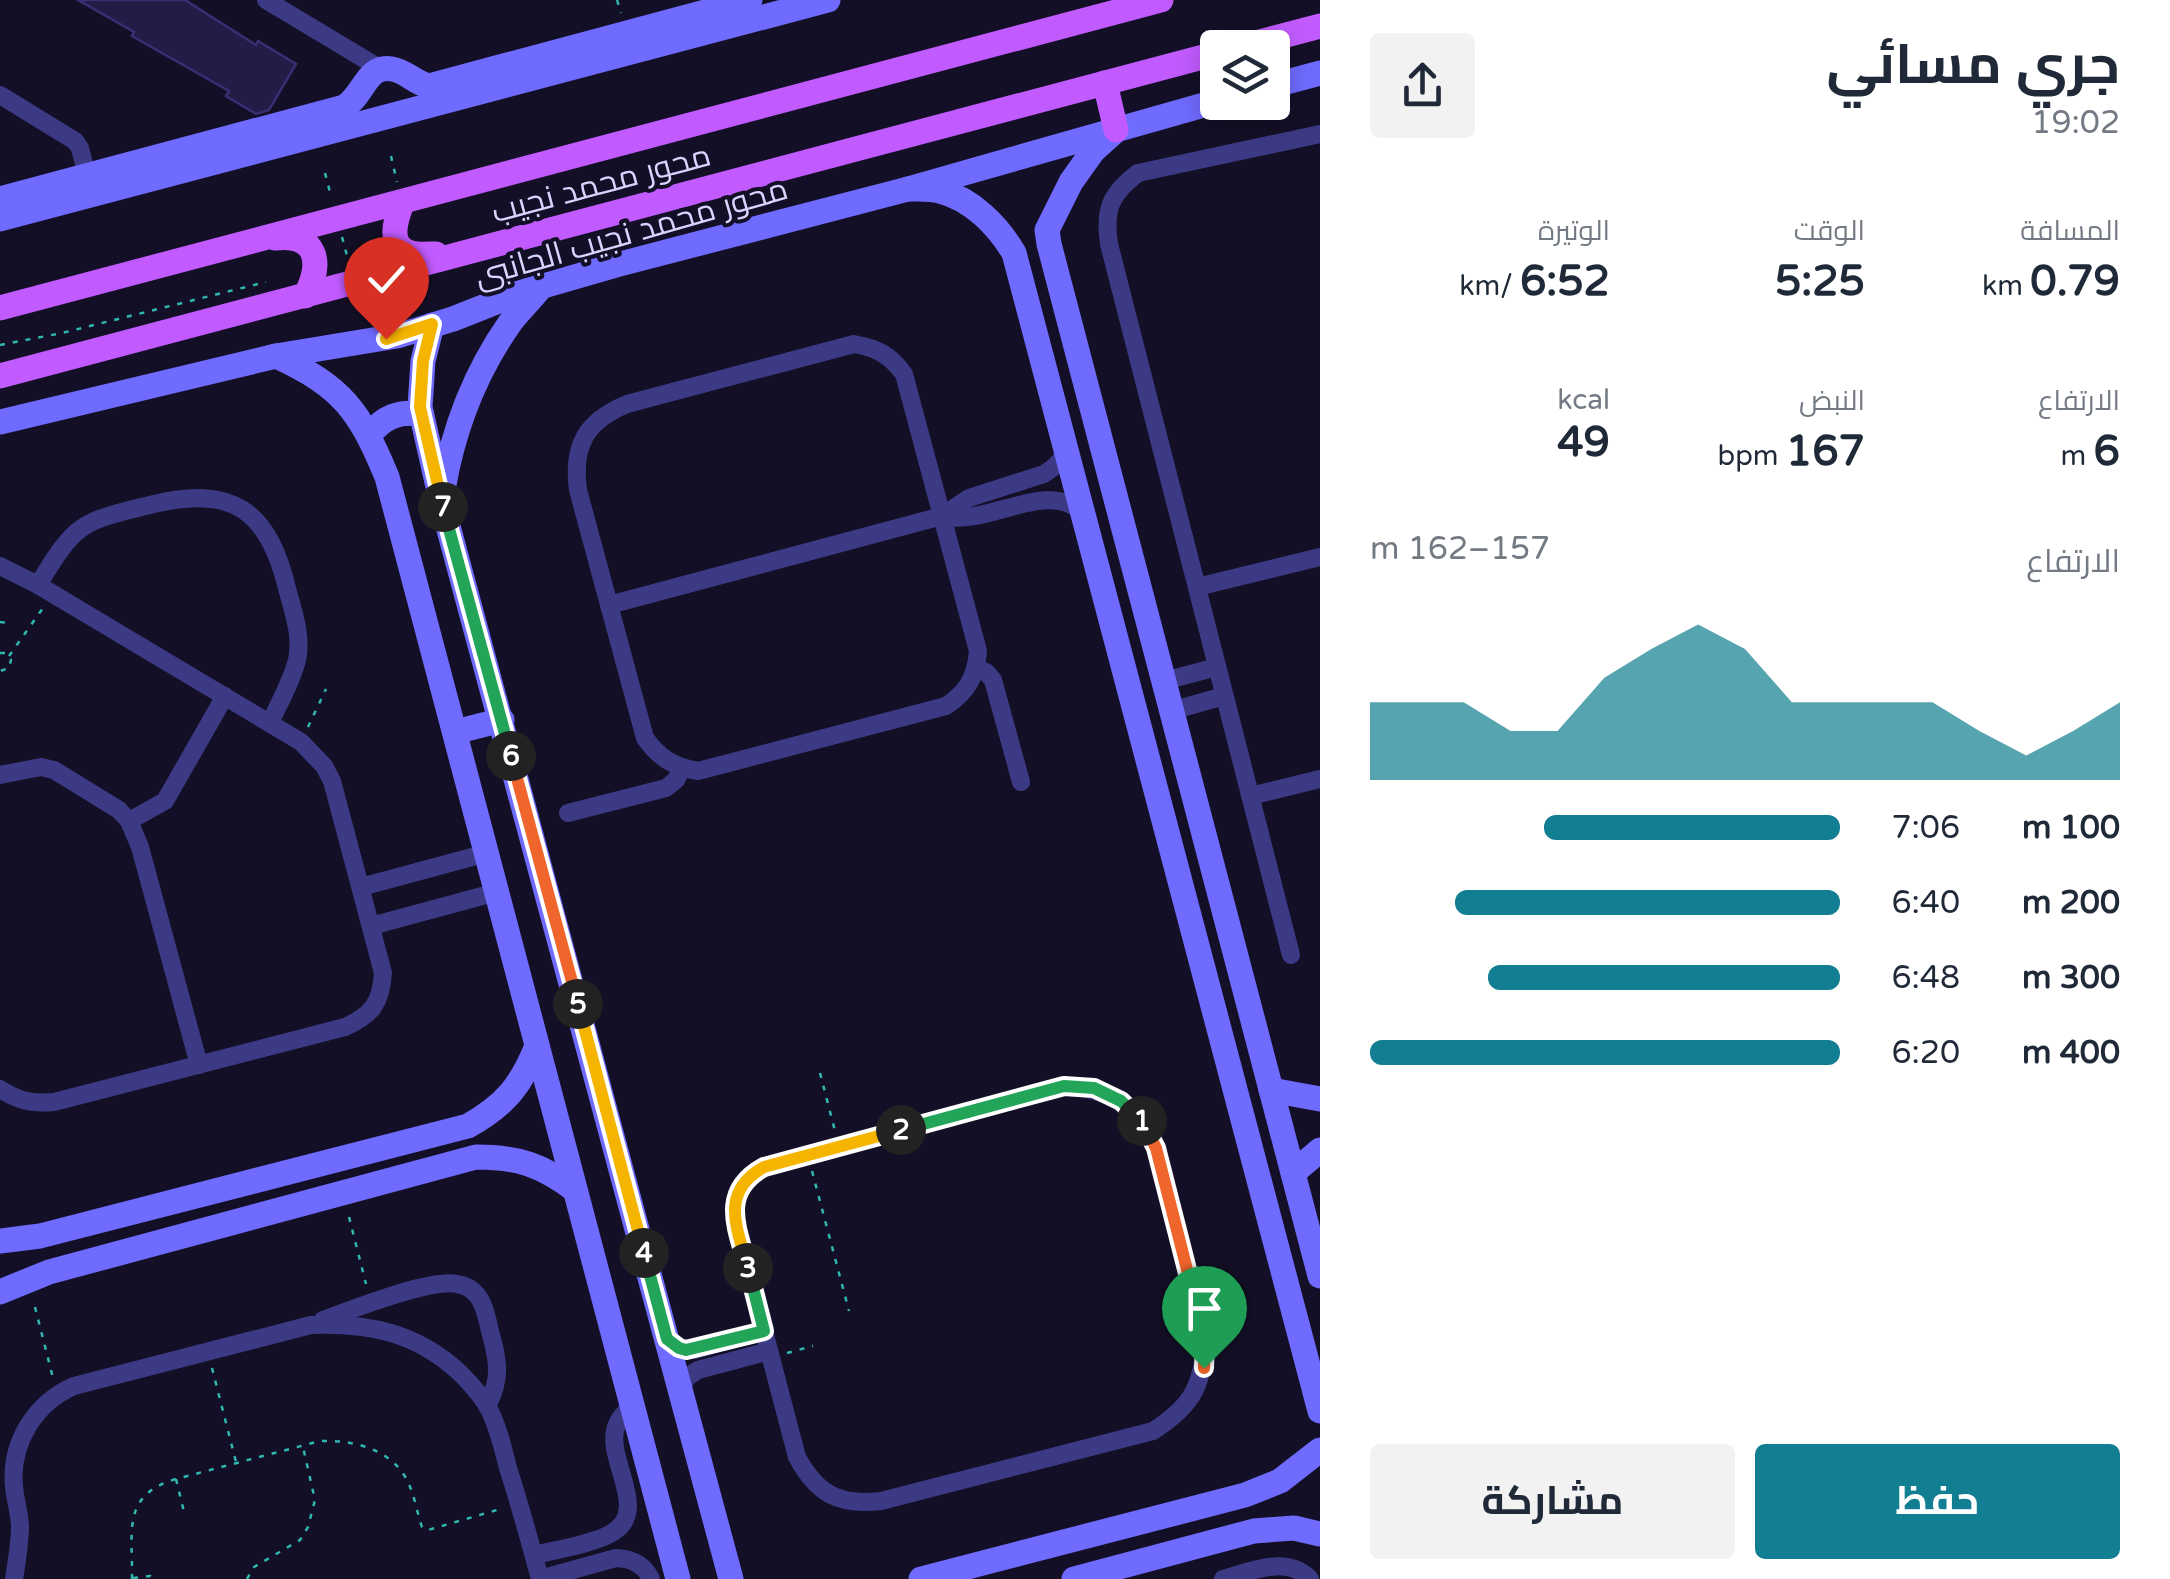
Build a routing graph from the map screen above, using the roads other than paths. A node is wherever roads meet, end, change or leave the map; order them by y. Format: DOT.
graph roads {
  1 [pos="266,0"];
  2 [pos="828,0"];
  3 [pos="1161,0"];
  4 [pos="706,6"];
  5 [pos="753,7"];
  6 [pos="1320,26"];
  7 [pos="1290,34"];
  8 [pos="1200,58"];
  9 [pos="381,69"];
  10 [pos="1320,73"];
  11 [pos="411,80"];
  12 [pos="1290,81"];
  13 [pos="1105,83"];
  14 [pos="360,93"];
  15 [pos="0,95"];
  16 [pos="1200,107"];
  17 [pos="414,109"];
  18 [pos="372,120"];
  19 [pos="1116,130"];
  20 [pos="1320,134"];
  21 [pos="89,186"];
  22 [pos="908,188"];
  23 [pos="0,199"];
  24 [pos="402,202"];
  25 [pos="0,219"];
  26 [pos="1047,230"];
  27 [pos="259,239"];
  28 [pos="1007,242"];
  29 [pos="460,254"];
  30 [pos="540,288"];
  31 [pos="304,296"];
  32 [pos="0,308"];
  33 [pos="432,324"];
  34 [pos="276,356"];
  35 [pos="0,376"];
  36 [pos="421,414"];
  37 [pos="0,422"];
  38 [pos="369,435"];
  39 [pos="1066,452"];
  40 [pos="441,500"];
  41 [pos="1082,512"];
  42 [pos="942,516"];
  43 [pos="1320,557"];
  44 [pos="0,566"];
  45 [pos="1196,587"];
  46 [pos="46,590"];
  47 [pos="609,605"];
  48 [pos="1217,667"];
  49 [pos="976,668"];
  50 [pos="1164,682"];
  51 [pos="225,696"];
  52 [pos="1224,696"];
  53 [pos="1172,710"];
  54 [pos="502,720"];
  55 [pos="270,723"];
  56 [pos="455,732"];
  57 [pos="682,768"];
  58 [pos="0,775"];
  59 [pos="1320,780"];
  60 [pos="1021,782"];
  61 [pos="1250,796"];
  62 [pos="568,814"];
  63 [pos="1199,816"];
  64 [pos="129,821"];
  65 [pos="1165,826"];
  66 [pos="486,853"];
  67 [pos="360,888"];
  68 [pos="497,892"];
  69 [pos="371,926"];
  70 [pos="1290,954"];
  71 [pos="538,1046"];
  72 [pos="199,1064"];
  73 [pos="0,1088"];
  74 [pos="1271,1090"];
  75 [pos="1320,1099"];
  76 [pos="1320,1150"];
  77 [pos="1293,1173"];
  78 [pos="576,1190"];
  79 [pos="0,1240"];
  80 [pos="1320,1276"];
  81 [pos="0,1292"];
  82 [pos="310,1324"];
  83 [pos="764,1331"];
  84 [pos="667,1339"];
  85 [pos="770,1354"];
  86 [pos="680,1392"];
  87 [pos="487,1406"];
  88 [pos="632,1406"];
  89 [pos="1320,1411"];
  90 [pos="1320,1450"];
  91 [pos="1320,1534"];
  92 [pos="534,1555"];
  93 [pos="16,1570"];
  94 [pos="0,1574"];
  95 [pos="540,1579"];
  96 [pos="650,1579"];
  97 [pos="678,1579"];
  98 [pos="731,1579"];
  99 [pos="921,1579"];
  100 [pos="1074,1579"];
  101 [pos="1223,1579"];
  102 [pos="1310,1579"];
  1 -- 9 [label="street"];
  2 -- 5 [label="street"];
  3 -- 24 [label="main road, محور محمد نجيب"];
  4 -- 5 [label="street"];
  4 -- 11 [label="street"];
  5 -- 17 [label="street"];
  6 -- 7 [label="main road"];
  8 -- 13 [label="main road, محور محمد نجيب"];
  9 -- 11 [label="street"];
  9 -- 14 [label="street"];
  10 -- 12 [label="street"];
  11 -- 17 [label="street"];
  13 -- 19 [label="main road"];
  13 -- 29 [label="main road, محور محمد نجيب"];
  14 -- 18 [label="street"];
  14 -- 21 [label="street"];
  15 -- 21 [label="street"];
  16 -- 19 [label="street, محور محمد نجيب الجانبى"];
  17 -- 18 [label="street"];
  18 -- 21 [label="street"];
  19 -- 22 [label="street, محور محمد نجيب الجانبى"];
  19 -- 26 [label="street"];
  20 -- 45 [label="street"];
  21 -- 23 [label="street"];
  21 -- 25 [label="street"];
  22 -- 28 [label="street"];
  22 -- 30 [label="street, محور محمد نجيب الجانبى"];
  24 -- 27 [label="main road, محور محمد نجيب"];
  24 -- 29 [label="main road"];
  26 -- 28 [label="street"];
  26 -- 50 [label="street"];
  27 -- 31 [label="main road"];
  27 -- 32 [label="main road, محور محمد نجيب"];
  28 -- 39 [label="street"];
  29 -- 31 [label="main road, محور محمد نجيب"];
  30 -- 33 [label="street, محور محمد نجيب الجانبى"];
  30 -- 40 [label="street"];
  31 -- 35 [label="main road, محور محمد نجيب"];
  33 -- 34 [label="street, محور محمد نجيب الجانبى"];
  33 -- 36 [label="street"];
  34 -- 37 [label="street, محور محمد نجيب الجانبى"];
  34 -- 38 [label="street"];
  36 -- 38 [label="street"];
  36 -- 40 [label="street"];
  38 -- 56 [label="street"];
  39 -- 41 [label="street"];
  39 -- 42 [label="street"];
  40 -- 54 [label="street"];
  41 -- 42 [label="street"];
  41 -- 65 [label="street"];
  42 -- 47 [label="street"];
  42 -- 47 [label="street"];
  42 -- 49 [label="street"];
  43 -- 45 [label="street"];
  44 -- 46 [label="street"];
  45 -- 48 [label="street"];
  46 -- 51 [label="street"];
  46 -- 55 [label="street"];
  47 -- 57 [label="street"];
  48 -- 50 [label="street"];
  48 -- 52 [label="street"];
  49 -- 57 [label="street"];
  49 -- 60 [label="street"];
  50 -- 53 [label="street"];
  51 -- 55 [label="street"];
  51 -- 64 [label="street"];
  52 -- 53 [label="street"];
  52 -- 61 [label="street"];
  53 -- 63 [label="street"];
  54 -- 56 [label="street"];
  54 -- 84 [label="street"];
  55 -- 67 [label="street"];
  56 -- 66 [label="street"];
  57 -- 62 [label="street"];
  58 -- 64 [label="street"];
  59 -- 61 [label="street"];
  61 -- 70 [label="street"];
  63 -- 65 [label="street"];
  63 -- 74 [label="street"];
  64 -- 72 [label="street"];
  65 -- 89 [label="street"];
  66 -- 67 [label="street"];
  66 -- 68 [label="street"];
  67 -- 69 [label="street"];
  68 -- 69 [label="street"];
  68 -- 71 [label="street"];
  69 -- 72 [label="street"];
  71 -- 78 [label="street"];
  71 -- 79 [label="street"];
  72 -- 73 [label="street"];
  74 -- 75 [label="street"];
  74 -- 77 [label="street"];
  76 -- 77 [label="street"];
  77 -- 80 [label="street"];
  78 -- 81 [label="street"];
  78 -- 88 [label="street"];
  82 -- 87 [label="street"];
  82 -- 87 [label="street"];
  82 -- 93 [label="street"];
  83 -- 84 [label="street"];
  83 -- 85 [label="street"];
  83 -- 85 [label="street"];
  84 -- 86 [label="street"];
  85 -- 86 [label="street"];
  86 -- 98 [label="street"];
  87 -- 92 [label="street"];
  88 -- 92 [label="street"];
  88 -- 97 [label="street"];
  90 -- 99 [label="street"];
  91 -- 100 [label="street"];
  92 -- 95 [label="street"];
  93 -- 94 [label="street"];
  95 -- 96 [label="street"];
  101 -- 102 [label="street"];
}
